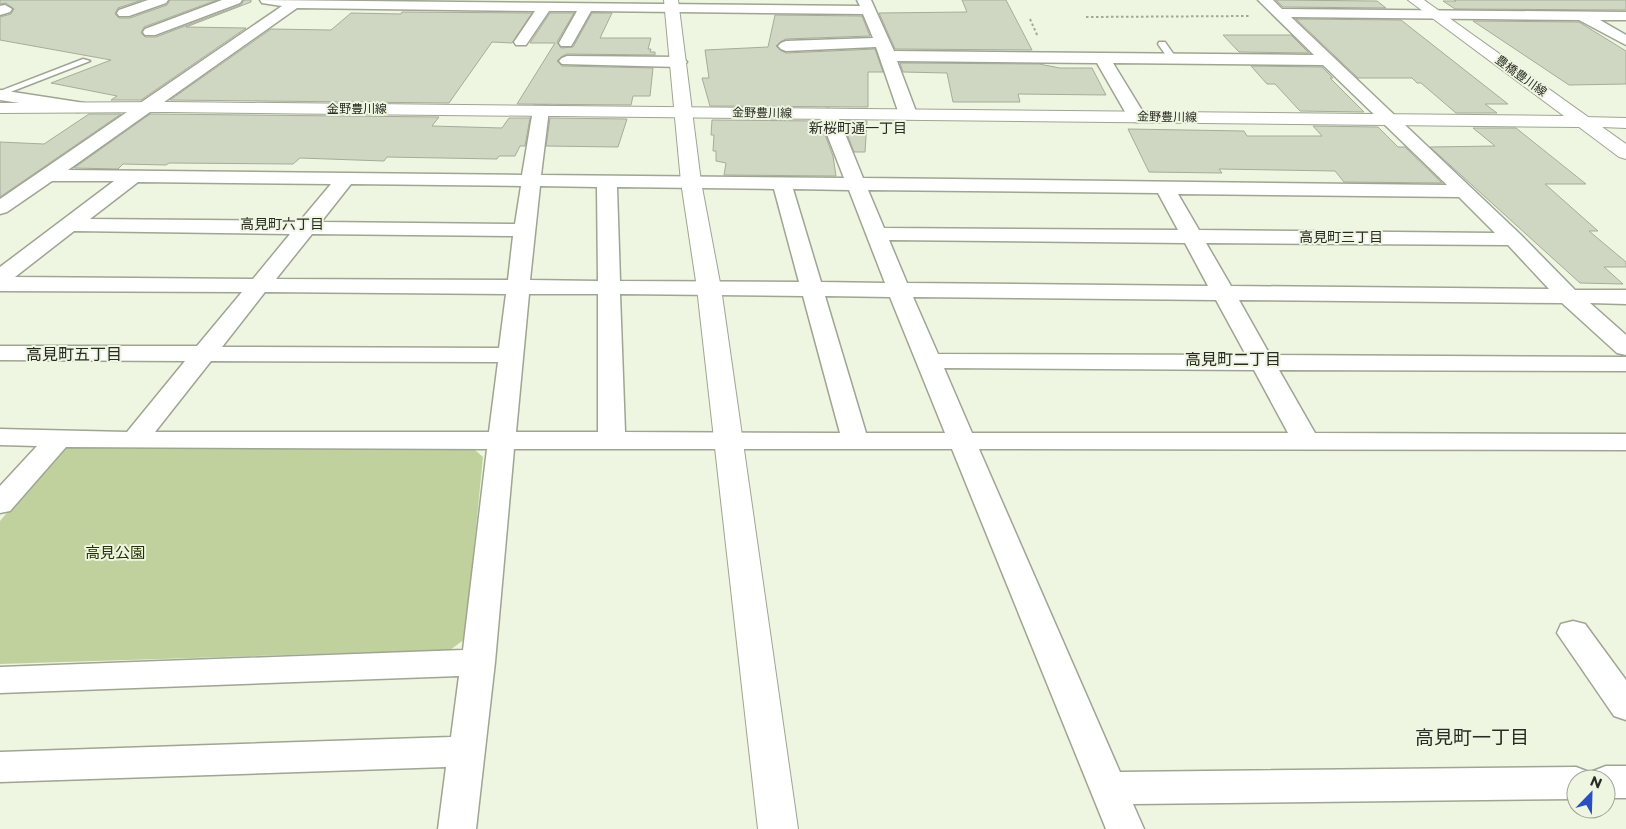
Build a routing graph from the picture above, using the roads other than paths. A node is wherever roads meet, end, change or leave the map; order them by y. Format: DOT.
graph roads {
  1 [pos="161,0"];
  2 [pos="235,0"];
  3 [pos="267,0"];
  4 [pos="1265,0"];
  5 [pos="1415,0"];
  6 [pos="1556,0"];
  7 [pos="297,2"];
  8 [pos="671,3"];
  9 [pos="866,5"];
  10 [pos="545,6"];
  11 [pos="587,6"];
  12 [pos="124,13"];
  13 [pos="1279,13"];
  14 [pos="1434,14"];
  15 [pos="1582,16"];
  16 [pos="1626,16"];
  17 [pos="150,32"];
  18 [pos="1626,41"];
  19 [pos="521,42"];
  20 [pos="882,42"];
  21 [pos="566,43"];
  22 [pos="1162,44"];
  23 [pos="786,46"];
  24 [pos="888,56"];
  25 [pos="1102,58"];
  26 [pos="1173,59"];
  27 [pos="1327,60"];
  28 [pos="86,61"];
  29 [pos="567,61"];
  30 [pos="679,62"];
  31 [pos="0,95"];
  32 [pos="146,106"];
  33 [pos="78,107"];
  34 [pos="0,108"];
  35 [pos="541,110"];
  36 [pos="685,112"];
  37 [pos="828,114"];
  38 [pos="908,114"];
  39 [pos="1137,117"];
  40 [pos="1389,120"];
  41 [pos="1584,122"];
  42 [pos="1626,124"];
  43 [pos="1626,153"];
  44 [pos="48,175"];
  45 [pos="133,176"];
  46 [pos="346,178"];
  47 [pos="530,180"];
  48 [pos="607,181"];
  49 [pos="691,182"];
  50 [pos="782,182"];
  51 [pos="856,183"];
  52 [pos="0,188"];
  53 [pos="1165,188"];
  54 [pos="28,189"];
  55 [pos="1462,191"];
  56 [pos="0,208"];
  57 [pos="69,225"];
  58 [pos="304,228"];
  59 [pos="524,230"];
  60 [pos="877,234"];
  61 [pos="1192,238"];
  62 [pos="1514,239"];
  63 [pos="0,278"];
  64 [pos="0,284"];
  65 [pos="260,285"];
  66 [pos="519,287"];
  67 [pos="609,288"];
  68 [pos="709,288"];
  69 [pos="814,290"];
  70 [pos="899,291"];
  71 [pos="1223,294"];
  72 [pos="1569,296"];
  73 [pos="1626,297"];
  74 [pos="1626,348"];
  75 [pos="0,353"];
  76 [pos="204,354"];
  77 [pos="511,355"];
  78 [pos="929,361"];
  79 [pos="1260,361"];
  80 [pos="1626,364"];
  81 [pos="0,437"];
  82 [pos="60,437"];
  83 [pos="134,440"];
  84 [pos="501,440"];
  85 [pos="612,440"];
  86 [pos="855,440"];
  87 [pos="961,440"];
  88 [pos="1305,440"];
  89 [pos="728,441"];
  90 [pos="1626,442"];
  91 [pos="0,504"];
  92 [pos="1573,633"];
  93 [pos="478,662"];
  94 [pos="0,680"];
  95 [pos="1626,706"];
  96 [pos="466,751"];
  97 [pos="0,767"];
  98 [pos="1566,783"];
  99 [pos="1109,788"];
  100 [pos="457,829"];
  101 [pos="778,829"];
  102 [pos="1125,829"];
  1 -- 12 [label="street"];
  2 -- 17 [label="street"];
  3 -- 7 [label="street"];
  4 -- 13 [label="street"];
  5 -- 14 [label="main road, 豊橋豊川線"];
  6 -- 15 [label="street"];
  7 -- 10 [label="street"];
  7 -- 32 [label="street"];
  8 -- 9 [label="street"];
  8 -- 11 [label="street"];
  8 -- 30 [label="main road"];
  9 -- 20 [label="street"];
  10 -- 11 [label="street"];
  10 -- 19 [label="street"];
  11 -- 21 [label="street"];
  13 -- 14 [label="street"];
  13 -- 27 [label="street"];
  14 -- 15 [label="street"];
  14 -- 41 [label="main road, 豊橋豊川線"];
  15 -- 16 [label="street"];
  15 -- 18 [label="street"];
  20 -- 23 [label="street"];
  20 -- 24 [label="street"];
  22 -- 26 [label="lane"];
  24 -- 25 [label="street"];
  24 -- 38 [label="street"];
  25 -- 26 [label="street"];
  25 -- 39 [label="street"];
  26 -- 27 [label="street"];
  27 -- 40 [label="street"];
  28 -- 31 [label="lane"];
  29 -- 30 [label="street"];
  30 -- 36 [label="main road"];
  31 -- 33 [label="street"];
  32 -- 33 [label="main road, 金野豊川線"];
  32 -- 35 [label="main road, 金野豊川線"];
  32 -- 44 [label="street"];
  33 -- 34 [label="main road, 金野豊川線"];
  35 -- 36 [label="main road, 金野豊川線"];
  35 -- 47 [label="street"];
  36 -- 37 [label="main road, 金野豊川線"];
  36 -- 49 [label="main road"];
  37 -- 38 [label="main road, 金野豊川線"];
  37 -- 51 [label="street"];
  38 -- 39 [label="main road, 金野豊川線"];
  39 -- 40 [label="main road, 金野豊川線"];
  40 -- 41 [label="main road, 金野豊川線"];
  40 -- 55 [label="street"];
  41 -- 42 [label="main road, 金野豊川線"];
  41 -- 43 [label="main road, 豊橋豊川線"];
  44 -- 45 [label="street"];
  44 -- 54 [label="street"];
  45 -- 46 [label="street"];
  45 -- 57 [label="street"];
  46 -- 47 [label="street"];
  46 -- 58 [label="street"];
  47 -- 48 [label="street"];
  47 -- 59 [label="street"];
  48 -- 49 [label="street"];
  48 -- 67 [label="street"];
  49 -- 50 [label="street"];
  49 -- 68 [label="main road"];
  50 -- 51 [label="street"];
  50 -- 69 [label="street"];
  51 -- 53 [label="street"];
  51 -- 60 [label="street"];
  52 -- 54 [label="street"];
  53 -- 55 [label="street"];
  53 -- 61 [label="street"];
  54 -- 56 [label="street"];
  55 -- 62 [label="street"];
  57 -- 58 [label="street"];
  57 -- 63 [label="street"];
  58 -- 59 [label="street"];
  58 -- 65 [label="street"];
  59 -- 66 [label="street"];
  60 -- 61 [label="street"];
  60 -- 70 [label="street"];
  61 -- 62 [label="street"];
  61 -- 71 [label="street"];
  62 -- 72 [label="street"];
  64 -- 65 [label="street"];
  65 -- 66 [label="street"];
  65 -- 76 [label="street"];
  66 -- 67 [label="street"];
  66 -- 77 [label="street"];
  67 -- 68 [label="street"];
  67 -- 85 [label="street"];
  68 -- 69 [label="street"];
  68 -- 89 [label="main road"];
  69 -- 70 [label="street"];
  69 -- 86 [label="street"];
  70 -- 71 [label="street"];
  70 -- 78 [label="street"];
  71 -- 72 [label="street"];
  71 -- 79 [label="street"];
  72 -- 73 [label="street"];
  72 -- 74 [label="street"];
  75 -- 76 [label="street"];
  76 -- 77 [label="street"];
  76 -- 83 [label="street"];
  77 -- 84 [label="street"];
  78 -- 79 [label="street"];
  78 -- 87 [label="street"];
  79 -- 80 [label="street"];
  79 -- 88 [label="street"];
  81 -- 82 [label="street"];
  82 -- 83 [label="street"];
  82 -- 91 [label="street"];
  83 -- 84 [label="street"];
  84 -- 85 [label="street"];
  84 -- 93 [label="street"];
  85 -- 89 [label="street"];
  86 -- 87 [label="street"];
  86 -- 89 [label="street"];
  87 -- 88 [label="street"];
  87 -- 99 [label="street"];
  88 -- 90 [label="street"];
  89 -- 101 [label="main road"];
  92 -- 95 [label="street"];
  93 -- 94 [label="street"];
  93 -- 96 [label="street"];
  96 -- 97 [label="street"];
  96 -- 100 [label="street"];
  98 -- 99 [label="street"];
  99 -- 102 [label="street"];
}
